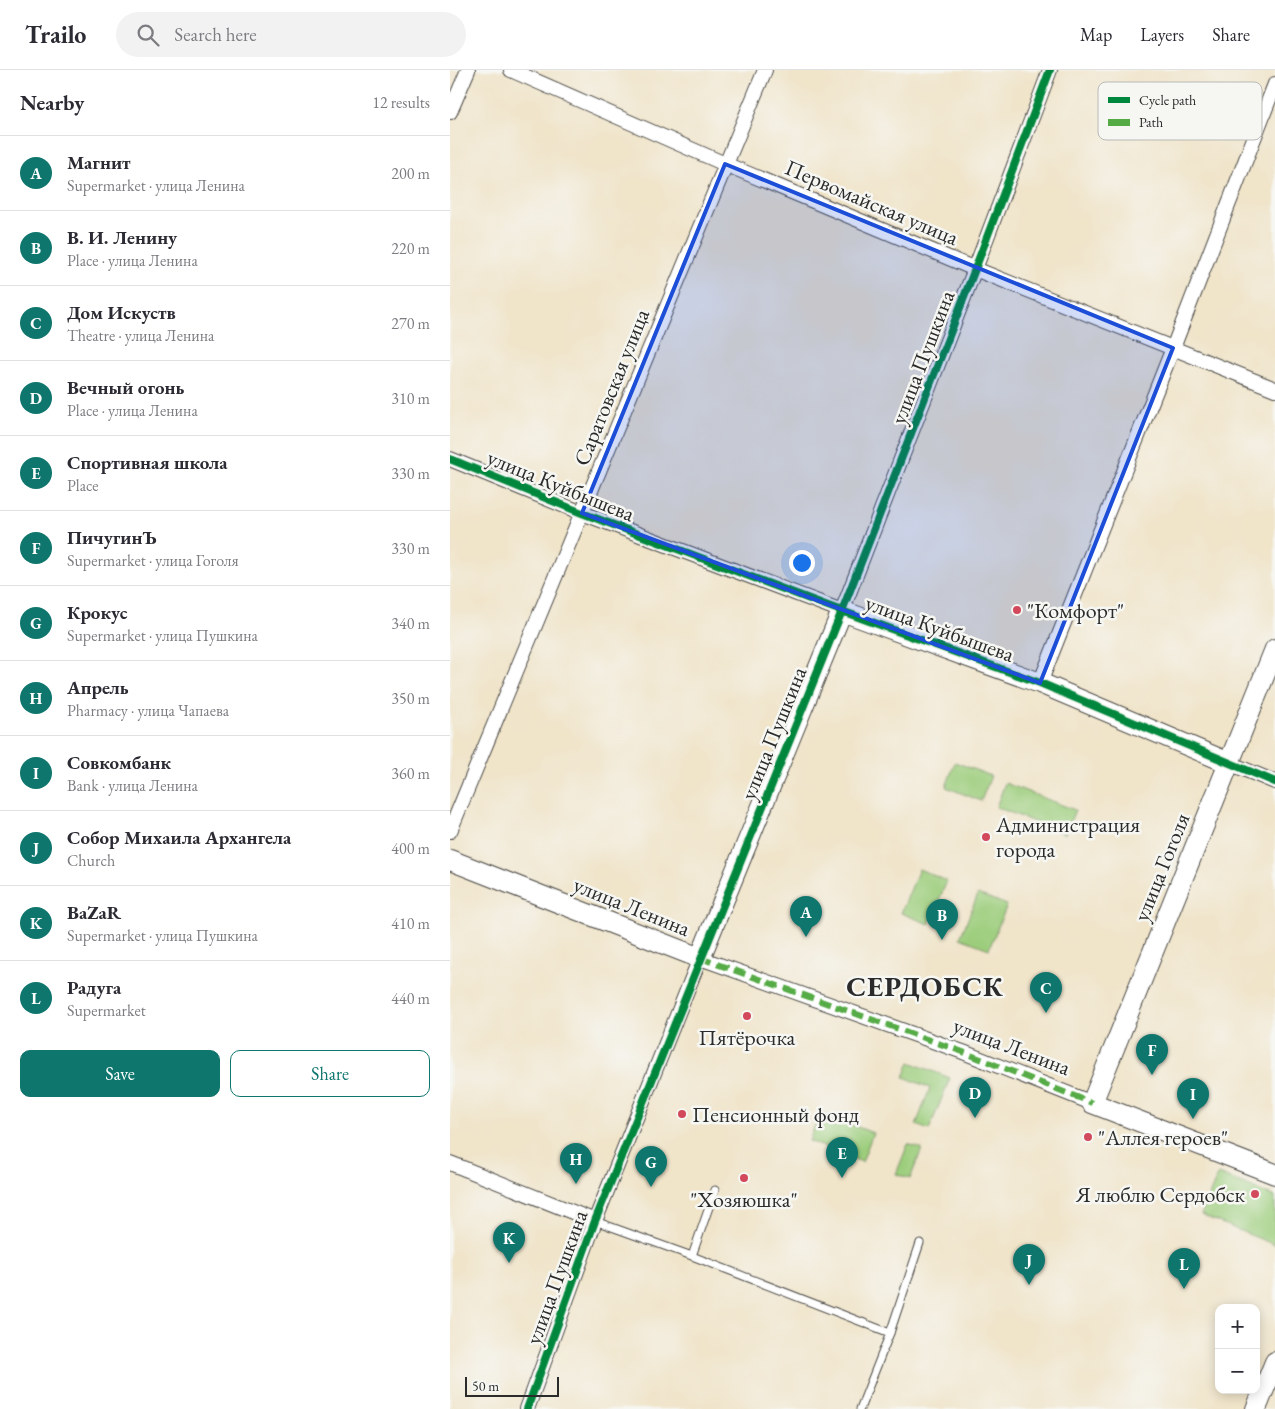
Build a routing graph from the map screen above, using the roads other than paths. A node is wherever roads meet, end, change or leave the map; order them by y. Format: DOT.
graph roads {
  1 [pos="468,70"];
  2 [pos="511,70"];
  3 [pos="765,70"];
  4 [pos="1050,70"];
  5 [pos="1275,84"];
  6 [pos="450,112"];
  7 [pos="1262,118"];
  8 [pos="1253,140"];
  9 [pos="725,164"];
  10 [pos="975,269"];
  11 [pos="1173,348"];
  12 [pos="1275,388"];
  13 [pos="450,459"];
  14 [pos="582,513"];
  15 [pos="842,611"];
  16 [pos="1275,649"];
  17 [pos="1040,683"];
  18 [pos="1229,763"];
  19 [pos="1275,782"];
  20 [pos="450,831"];
  21 [pos="450,860"];
  22 [pos="700,958"];
  23 [pos="1092,1103"];
  24 [pos="450,1163"];
  25 [pos="1275,1174"];
  26 [pos="715,1190"];
  27 [pos="595,1221"];
  28 [pos="920,1243"];
  29 [pos="692,1256"];
  30 [pos="890,1333"];
  31 [pos="1275,1362"];
  32 [pos="527,1409"];
  33 [pos="860,1409"];
  34 [pos="1256,1409"];
  1 -- 6 [label="street"];
  2 -- 9 [label="street, Первомайская улица"];
  3 -- 9 [label="street, Саратовская улица"];
  4 -- 10 [label="street, улица Пушкина"];
  5 -- 7 [label="street"];
  8 -- 11 [label="street"];
  9 -- 10 [label="street, Первомайская улица"];
  9 -- 14 [label="street, Саратовская улица"];
  10 -- 11 [label="street, Первомайская улица"];
  10 -- 15 [label="street, улица Пушкина"];
  11 -- 12 [label="street, Первомайская улица"];
  11 -- 17 [label="street"];
  13 -- 14 [label="street, улица Куйбышева"];
  14 -- 15 [label="street, улица Куйбышева"];
  14 -- 20 [label="street, Саратовская улица"];
  15 -- 17 [label="street, улица Куйбышева"];
  15 -- 22 [label="street, улица Пушкина"];
  16 -- 18 [label="street, улица Гоголя"];
  17 -- 18 [label="street, улица Куйбышева"];
  18 -- 19 [label="street, улица Куйбышева"];
  18 -- 23 [label="street, улица Гоголя"];
  21 -- 22 [label="street, улица Ленина"];
  22 -- 23 [label="street, улица Ленина"];
  22 -- 27 [label="street, улица Пушкина"];
  23 -- 25 [label="street, улица Ленина"];
  24 -- 27 [label="street"];
  26 -- 29 [label="lane"];
  27 -- 29 [label="lane"];
  27 -- 32 [label="street, улица Пушкина"];
  28 -- 30 [label="lane"];
  29 -- 30 [label="lane"];
  30 -- 33 [label="lane"];
  31 -- 34 [label="street"];
}
